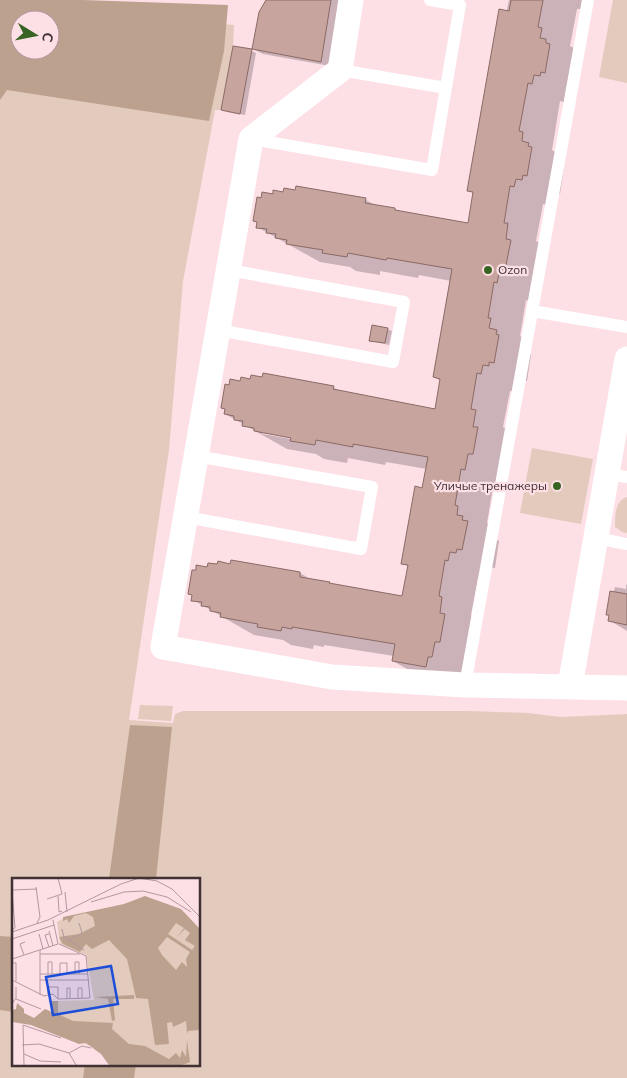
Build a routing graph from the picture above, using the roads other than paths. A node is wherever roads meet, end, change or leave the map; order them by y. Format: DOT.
graph roads {
  1 [pos="351,0"];
  2 [pos="430,0"];
  3 [pos="588,0"];
  4 [pos="340,70"];
  5 [pos="446,88"];
  6 [pos="251,139"];
  7 [pos="229,270"];
  8 [pos="532,311"];
  9 [pos="627,326"];
  10 [pos="218,330"];
  11 [pos="627,359"];
  12 [pos="196,456"];
  13 [pos="617,476"];
  14 [pos="186,517"];
  15 [pos="596,538"];
  16 [pos="627,544"];
  17 [pos="465,685"];
  18 [pos="570,686"];
  19 [pos="627,688"];
  1 -- 4 [label="street"];
  2 -- 5 [label="lane"];
  3 -- 8 [label="lane"];
  4 -- 5 [label="lane"];
  4 -- 6 [label="street"];
  5 -- 6 [label="lane"];
  6 -- 7 [label="street"];
  7 -- 10 [label="street"];
  7 -- 10 [label="lane"];
  8 -- 9 [label="lane"];
  8 -- 17 [label="lane"];
  10 -- 12 [label="street"];
  11 -- 13 [label="street"];
  12 -- 14 [label="street"];
  12 -- 14 [label="lane"];
  13 -- 15 [label="street"];
  14 -- 17 [label="street"];
  15 -- 16 [label="lane"];
  15 -- 18 [label="street"];
  17 -- 18 [label="street"];
  18 -- 19 [label="street"];
}
